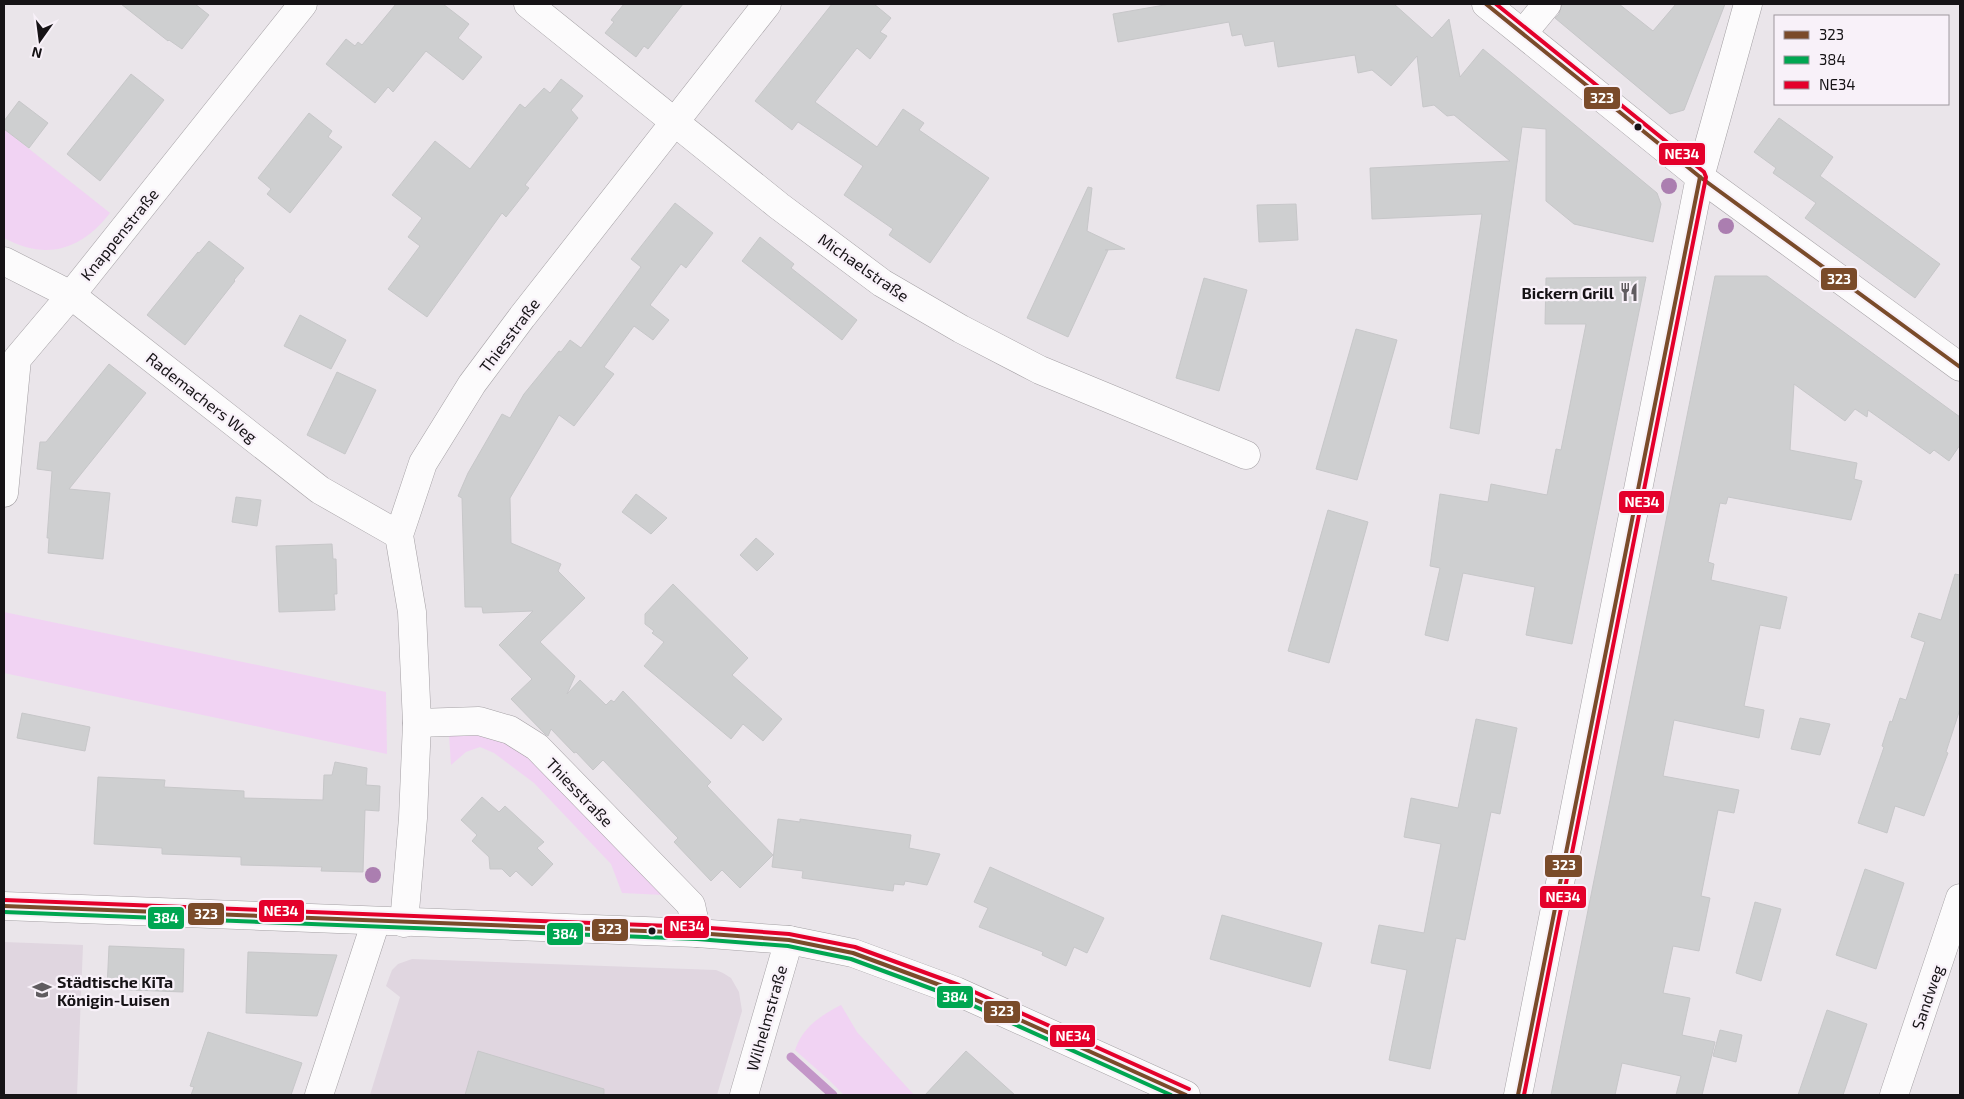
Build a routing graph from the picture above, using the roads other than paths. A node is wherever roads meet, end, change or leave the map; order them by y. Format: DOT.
graph roads {
  1 [pos="304,4"];
  2 [pos="528,4"];
  3 [pos="767,4"];
  4 [pos="1486,4"];
  5 [pos="1548,4"];
  6 [pos="1748,4"];
  7 [pos="1523,34"];
  8 [pos="676,122"];
  9 [pos="1700,177"];
  10 [pos="4,261"];
  11 [pos="71,295"];
  12 [pos="1960,366"];
  13 [pos="1246,455"];
  14 [pos="4,493"];
  15 [pos="399,535"];
  16 [pos="418,723"];
  17 [pos="1960,898"];
  18 [pos="4,906"];
  19 [pos="376,922"];
  20 [pos="404,923"];
  21 [pos="697,933"];
  22 [pos="789,940"];
  23 [pos="319,1095"];
  24 [pos="744,1095"];
  25 [pos="1186,1095"];
  26 [pos="1518,1095"];
  27 [pos="1894,1095"];
  1 -- 11 [label="street, Knappenstraße"];
  2 -- 8 [label="street, Michaelstraße"];
  3 -- 8 [label="street, Thiesstraße"];
  4 -- 7 [label="street"];
  5 -- 7 [label="street"];
  6 -- 9 [label="street"];
  7 -- 9 [label="street"];
  8 -- 13 [label="street, Michaelstraße"];
  8 -- 15 [label="street, Thiesstraße"];
  9 -- 12 [label="street"];
  9 -- 26 [label="street"];
  10 -- 11 [label="street, Rademachers Weg"];
  11 -- 14 [label="street, Knappenstraße"];
  11 -- 15 [label="street, Rademachers Weg"];
  15 -- 16 [label="street, Thiesstraße"];
  16 -- 20 [label="street, Thiesstraße"];
  16 -- 21 [label="street, Thiesstraße"];
  17 -- 27 [label="street, Sandweg"];
  18 -- 19 [label="street, Wilhelmstraße"];
  19 -- 20 [label="street, Wilhelmstraße"];
  19 -- 23 [label="street"];
  20 -- 21 [label="street, Wilhelmstraße"];
  21 -- 22 [label="street, Wilhelmstraße"];
  22 -- 24 [label="street, Wilhelmstraße"];
  22 -- 25 [label="street, Wilhelmstraße"];
}
